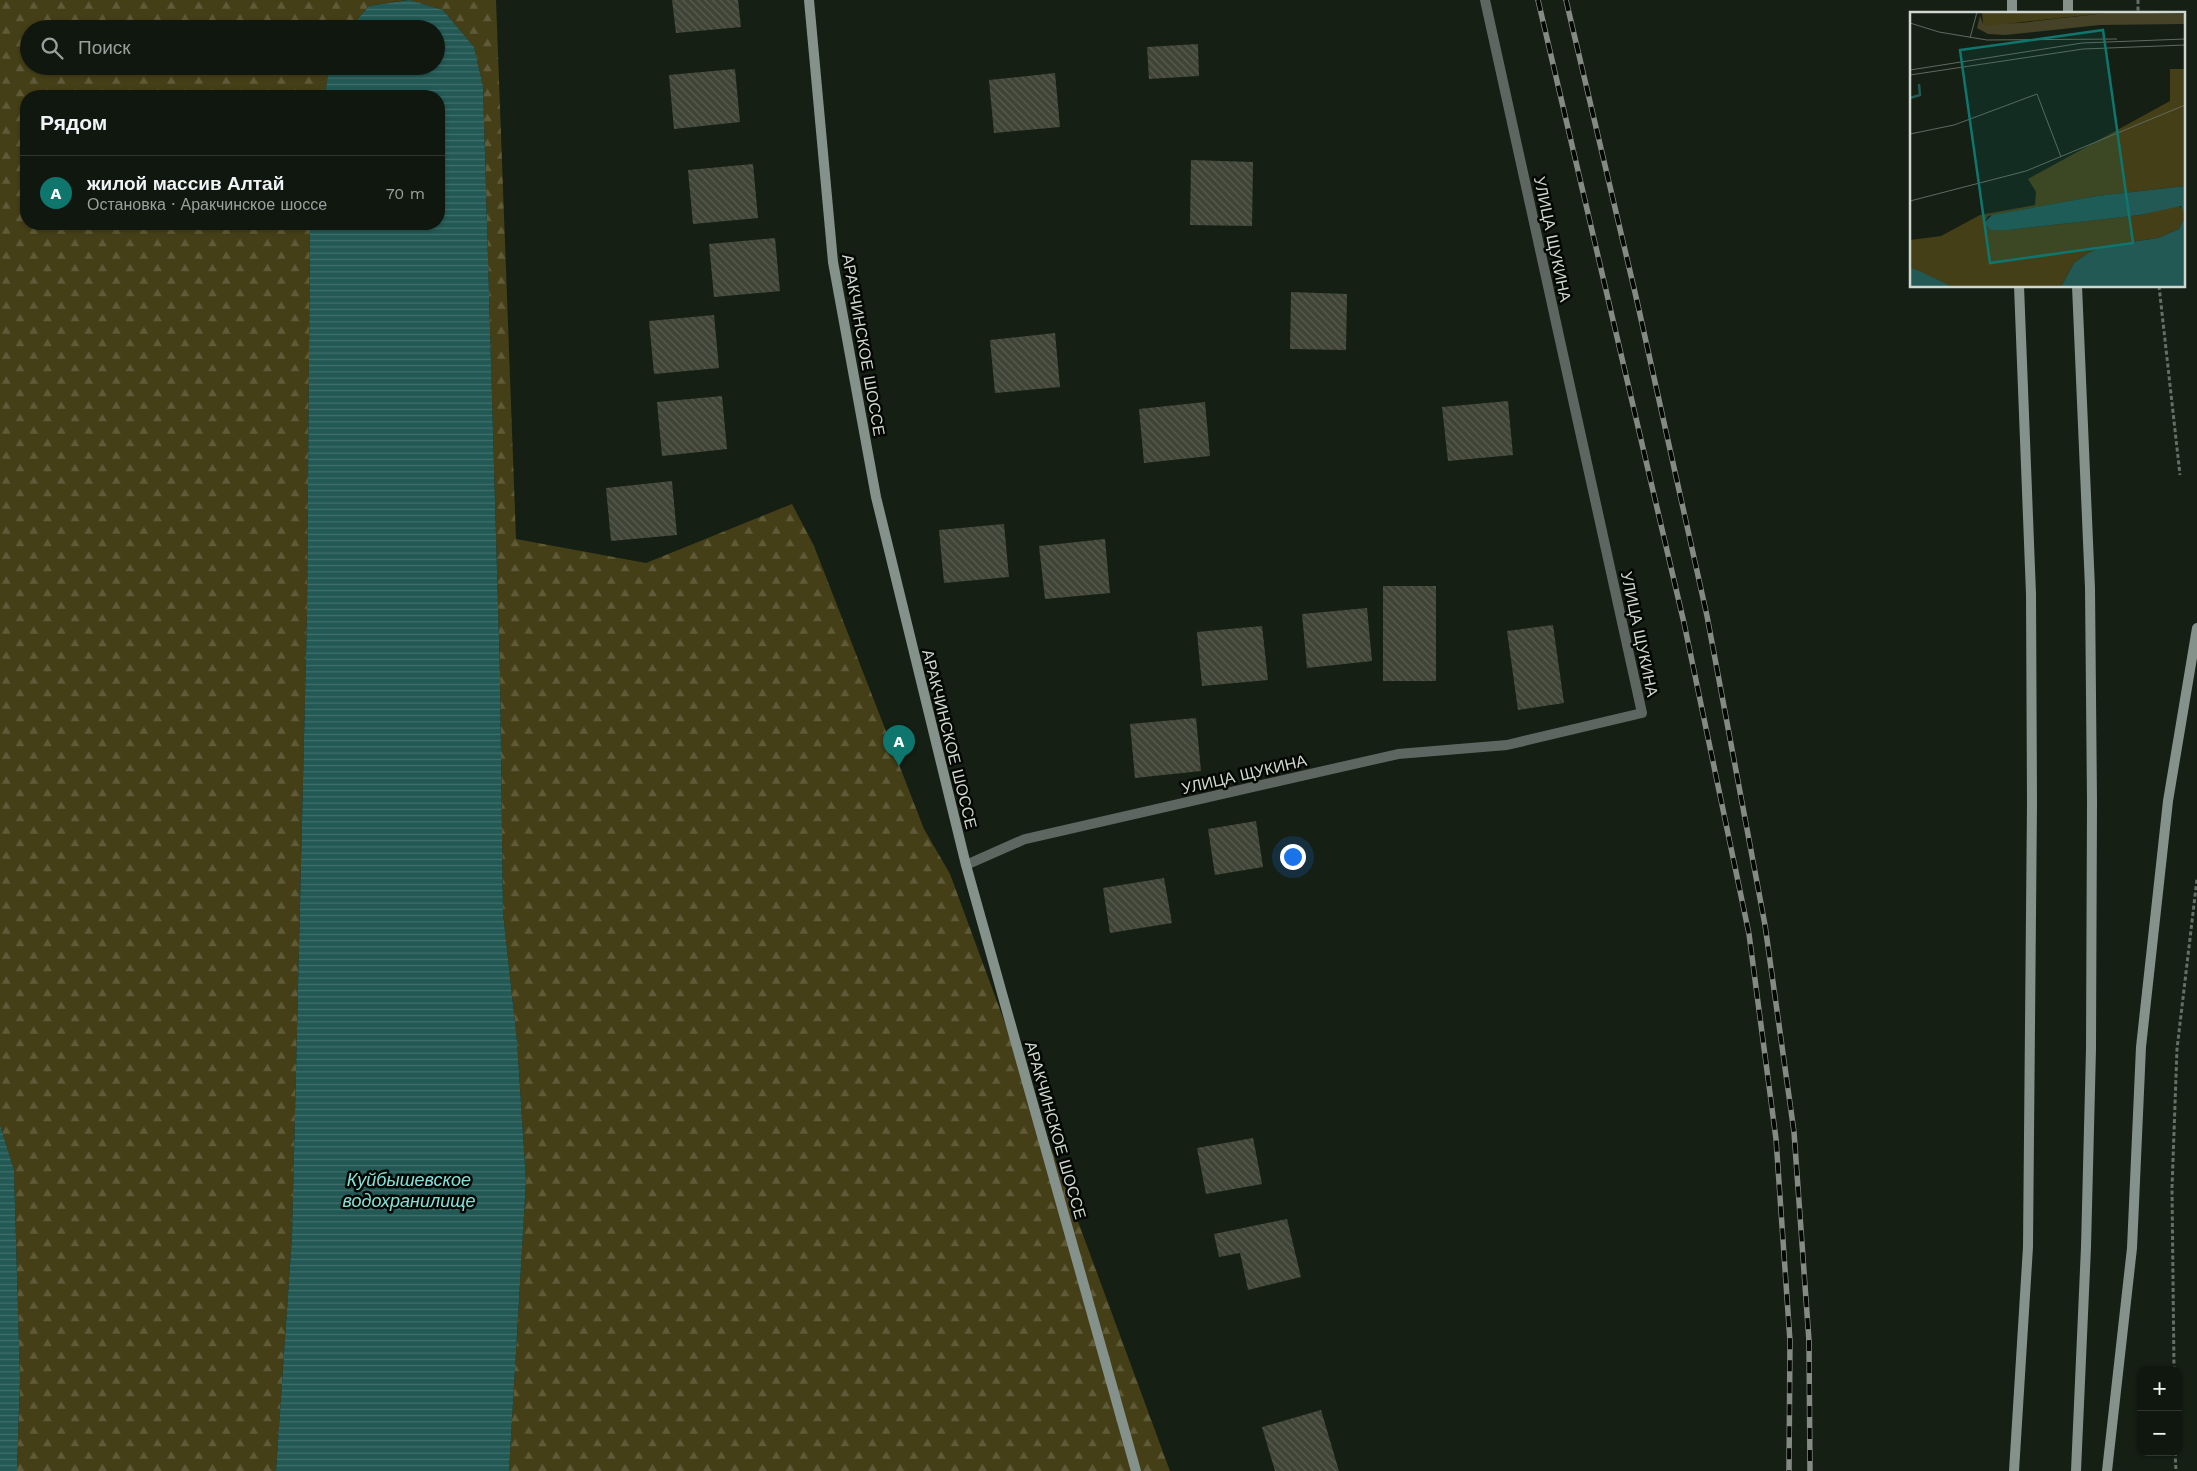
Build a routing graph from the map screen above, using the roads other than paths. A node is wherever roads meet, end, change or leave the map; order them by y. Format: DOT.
graph roads {
  1 [pos="809,0"];
  2 [pos="1485,0"];
  3 [pos="2020,288"];
  4 [pos="2077,288"];
  5 [pos="2197,628"];
  6 [pos="966,865"];
  7 [pos="1136,1471"];
  8 [pos="2014,1471"];
  9 [pos="2076,1471"];
  10 [pos="2107,1471"];
  1 -- 6 [label="main road, АРАКЧИНСКОЕ ШОССЕ"];
  2 -- 6 [label="street, УЛИЦА ЩУКИНА"];
  3 -- 8 [label="main road"];
  4 -- 9 [label="main road"];
  5 -- 10 [label="main road"];
  6 -- 7 [label="main road, АРАКЧИНСКОЕ ШОССЕ"];
}
